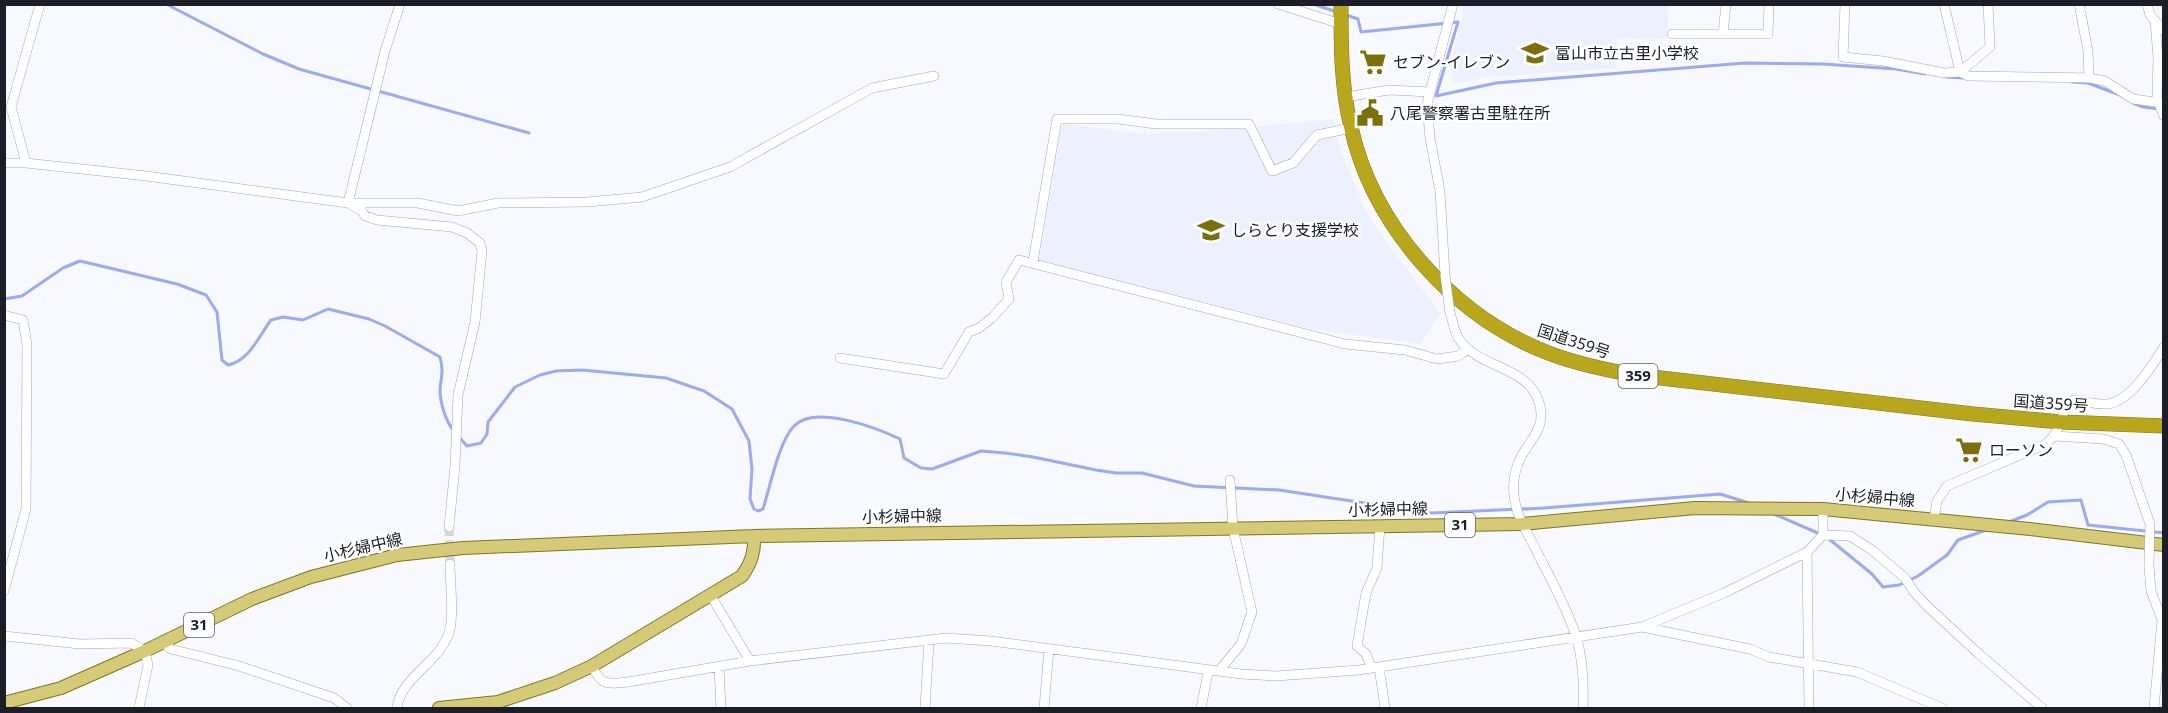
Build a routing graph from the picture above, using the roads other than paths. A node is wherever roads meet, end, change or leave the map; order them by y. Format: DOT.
graph roads {
  1 [pos="400,4"];
  2 [pos="1278,4"];
  3 [pos="1341,4"];
  4 [pos="1453,4"];
  5 [pos="1726,4"];
  6 [pos="1769,4"];
  7 [pos="1845,4"];
  8 [pos="1944,4"];
  9 [pos="1988,4"];
  10 [pos="2079,4"];
  11 [pos="2146,4"];
  12 [pos="37,5"];
  13 [pos="2155,21"];
  14 [pos="1341,24"];
  15 [pos="2163,31"];
  16 [pos="1672,34"];
  17 [pos="1723,34"];
  18 [pos="1960,72"];
  19 [pos="934,76"];
  20 [pos="2089,78"];
  21 [pos="1430,92"];
  22 [pos="1345,97"];
  23 [pos="2161,103"];
  24 [pos="2163,116"];
  25 [pos="1351,128"];
  26 [pos="4,163"];
  27 [pos="26,163"];
  28 [pos="348,203"];
  29 [pos="1033,262"];
  30 [pos="4,315"];
  31 [pos="2163,347"];
  32 [pos="1468,349"];
  33 [pos="840,358"];
  34 [pos="2061,422"];
  35 [pos="2163,426"];
  36 [pos="2055,436"];
  37 [pos="1230,480"];
  38 [pos="1823,509"];
  39 [pos="1934,519"];
  40 [pos="1522,524"];
  41 [pos="1380,526"];
  42 [pos="449,527"];
  43 [pos="1233,528"];
  44 [pos="1823,535"];
  45 [pos="754,536"];
  46 [pos="2163,545"];
  47 [pos="1807,552"];
  48 [pos="450,564"];
  49 [pos="4,591"];
  50 [pos="711,596"];
  51 [pos="1642,627"];
  52 [pos="4,636"];
  53 [pos="1577,637"];
  54 [pos="929,641"];
  55 [pos="163,642"];
  56 [pos="1049,649"];
  57 [pos="145,651"];
  58 [pos="750,661"];
  59 [pos="1808,665"];
  60 [pos="592,666"];
  61 [pos="1376,667"];
  62 [pos="719,668"];
  63 [pos="1220,671"];
  64 [pos="1208,673"];
  65 [pos="4,703"];
  66 [pos="499,705"];
  67 [pos="139,708"];
  68 [pos="347,708"];
  69 [pos="398,708"];
  70 [pos="439,708"];
  71 [pos="722,708"];
  72 [pos="925,708"];
  73 [pos="1044,708"];
  74 [pos="1201,708"];
  75 [pos="1385,708"];
  76 [pos="1583,708"];
  77 [pos="1809,708"];
  78 [pos="1942,708"];
  79 [pos="2042,708"];
  80 [pos="2154,708"];
  1 -- 28 [label="street"];
  2 -- 14 [label="street"];
  3 -- 14 [label="highway, 国道359号 / 359"];
  4 -- 21 [label="street"];
  5 -- 17 [label="street"];
  6 -- 17 [label="street"];
  7 -- 18 [label="street"];
  8 -- 18 [label="street"];
  9 -- 18 [label="street"];
  10 -- 20 [label="street"];
  11 -- 13 [label="street"];
  12 -- 27 [label="street"];
  13 -- 15 [label="street"];
  13 -- 23 [label="street"];
  14 -- 22 [label="highway, 国道359号 / 359"];
  16 -- 17 [label="street"];
  18 -- 20 [label="street"];
  19 -- 28 [label="street"];
  20 -- 23 [label="street"];
  21 -- 22 [label="street"];
  21 -- 32 [label="street, bridge"];
  22 -- 25 [label="highway, 国道359号 / 359"];
  23 -- 24 [label="street"];
  25 -- 29 [label="street"];
  25 -- 34 [label="highway, 国道359号 / 359"];
  26 -- 27 [label="street"];
  27 -- 28 [label="street"];
  28 -- 42 [label="street"];
  29 -- 32 [label="street"];
  29 -- 33 [label="street"];
  30 -- 49 [label="street"];
  31 -- 34 [label="street"];
  32 -- 40 [label="street"];
  34 -- 35 [label="highway, 国道359号 / 359"];
  34 -- 36 [label="street"];
  36 -- 39 [label="street"];
  36 -- 80 [label="street, bridge"];
  37 -- 43 [label="street"];
  38 -- 39 [label="main road, 小杉婦中線 / 31"];
  38 -- 40 [label="main road, 小杉婦中線 / 31"];
  38 -- 44 [label="street"];
  39 -- 46 [label="main road, 小杉婦中線 / 31"];
  40 -- 41 [label="main road, 小杉婦中線 / 31"];
  40 -- 53 [label="street"];
  41 -- 43 [label="main road, 小杉婦中線 / 31"];
  41 -- 61 [label="street"];
  43 -- 45 [label="main road, 小杉婦中線 / 31"];
  43 -- 63 [label="street"];
  44 -- 47 [label="street"];
  44 -- 79 [label="street"];
  45 -- 50 [label="main road"];
  45 -- 55 [label="main road, 小杉婦中線 / 31"];
  47 -- 51 [label="street"];
  47 -- 59 [label="street"];
  48 -- 69 [label="street"];
  50 -- 58 [label="street"];
  50 -- 60 [label="main road"];
  51 -- 53 [label="street"];
  51 -- 59 [label="street"];
  52 -- 57 [label="street"];
  53 -- 61 [label="street"];
  53 -- 76 [label="street"];
  54 -- 56 [label="street"];
  54 -- 58 [label="street"];
  54 -- 72 [label="street"];
  55 -- 57 [label="main road, 小杉婦中線 / 31"];
  55 -- 68 [label="street"];
  56 -- 63 [label="street"];
  56 -- 73 [label="street"];
  57 -- 65 [label="main road, 小杉婦中線 / 31"];
  57 -- 67 [label="street"];
  58 -- 62 [label="street"];
  59 -- 77 [label="street"];
  59 -- 78 [label="street"];
  60 -- 62 [label="street"];
  60 -- 66 [label="main road"];
  61 -- 63 [label="street"];
  61 -- 75 [label="street"];
  62 -- 71 [label="street"];
  64 -- 74 [label="street"];
  66 -- 70 [label="main road"];
}
